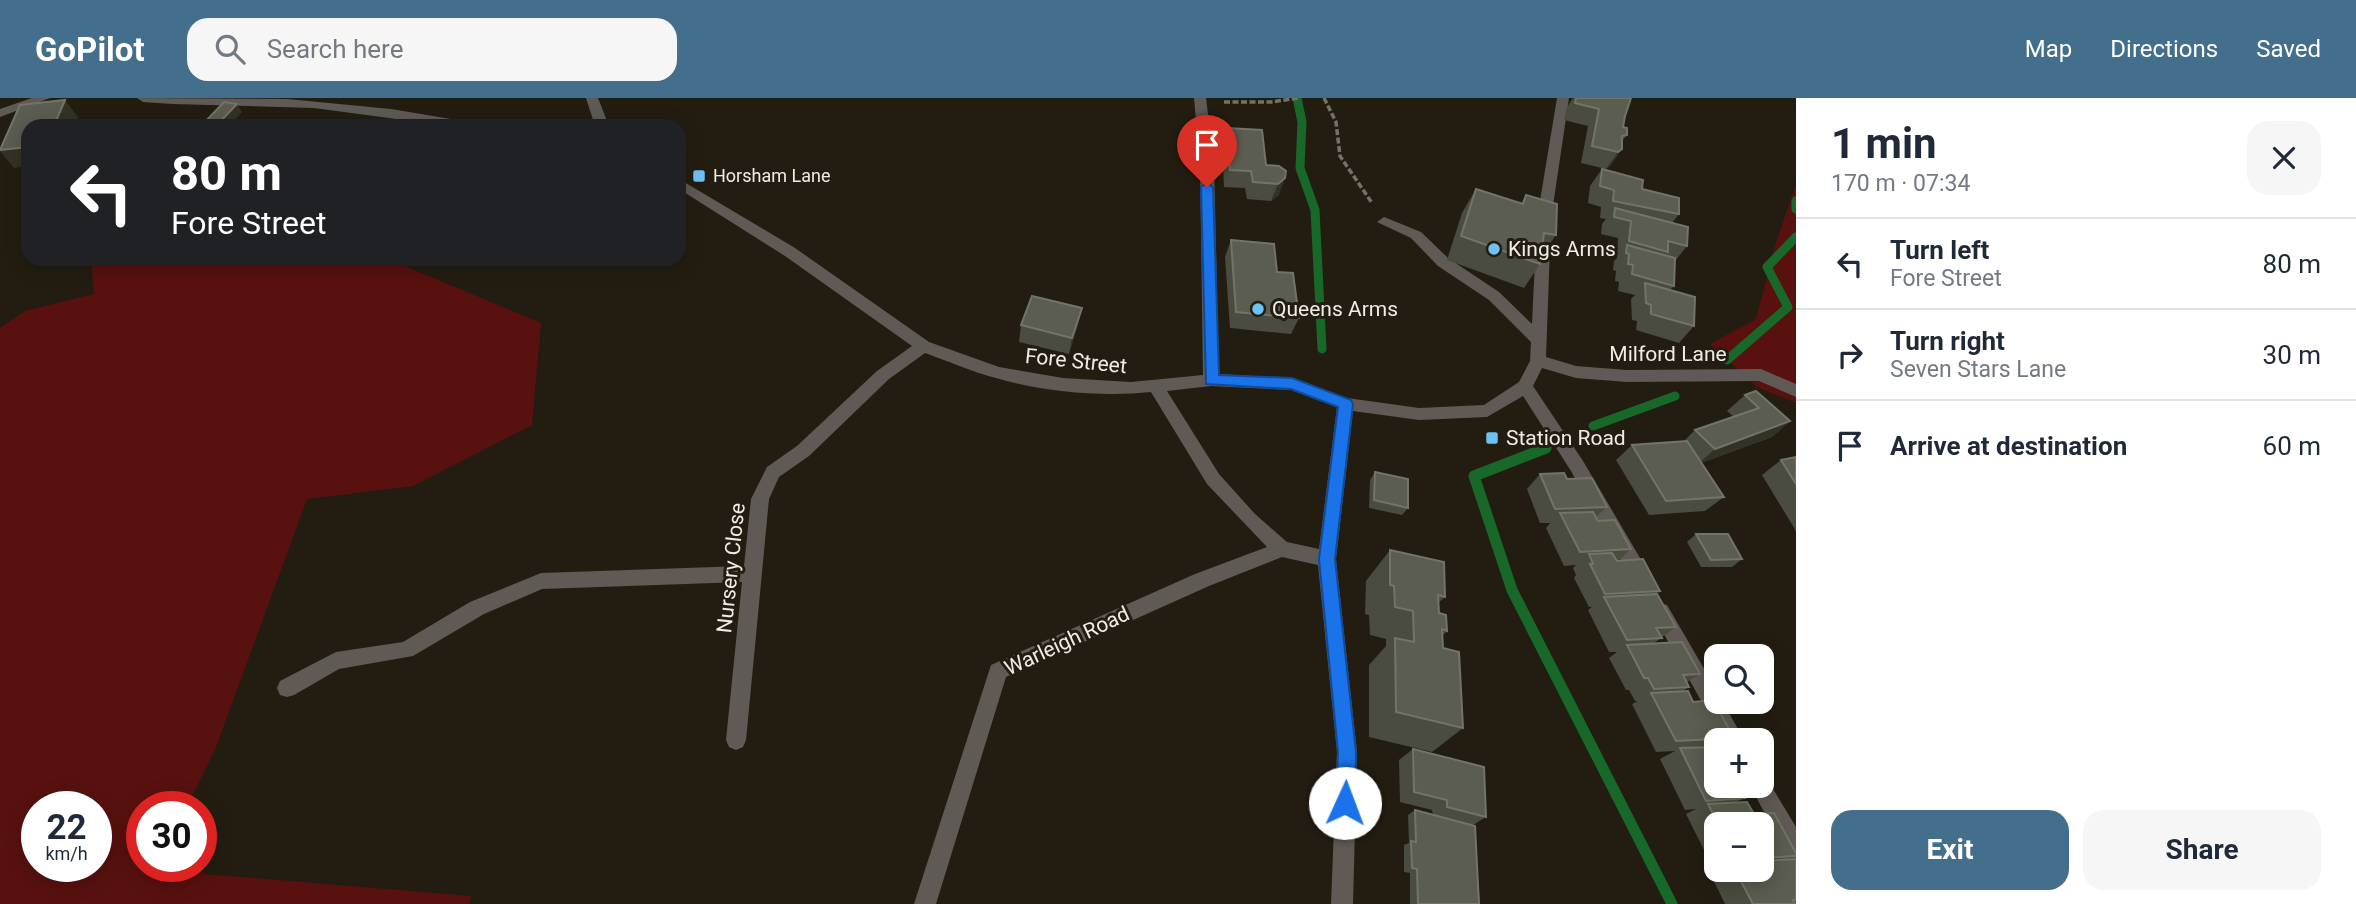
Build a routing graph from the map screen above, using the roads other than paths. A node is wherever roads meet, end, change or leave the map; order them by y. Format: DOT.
graph roads {
  1 [pos="44,98"];
  2 [pos="144,98"];
  3 [pos="592,98"];
  4 [pos="1563,98"];
  5 [pos="1196,99"];
  6 [pos="0,113"];
  7 [pos="434,119"];
  8 [pos="600,119"];
  9 [pos="686,187"];
  10 [pos="1384,222"];
  11 [pos="1539,340"];
  12 [pos="923,346"];
  13 [pos="1538,361"];
  14 [pos="1211,380"];
  15 [pos="1155,385"];
  16 [pos="1525,386"];
  17 [pos="1796,391"];
  18 [pos="1346,404"];
  19 [pos="1282,549"];
  20 [pos="1327,559"];
  21 [pos="753,574"];
  22 [pos="287,688"];
  23 [pos="1727,728"];
  24 [pos="736,740"];
  25 [pos="1767,798"];
  26 [pos="1796,848"];
  27 [pos="925,904"];
  28 [pos="1342,904"];
  1 -- 6 [label="street"];
  2 -- 7 [label="street"];
  3 -- 8 [label="street"];
  4 -- 11 [label="street"];
  5 -- 14 [label="street"];
  9 -- 12 [label="street, Fore Street"];
  10 -- 11 [label="street"];
  11 -- 13 [label="street"];
  12 -- 15 [label="street, Fore Street"];
  12 -- 21 [label="street, Nursery Close"];
  13 -- 16 [label="street, Fore Street"];
  13 -- 17 [label="street, Milford Lane"];
  14 -- 15 [label="street, Fore Street"];
  14 -- 18 [label="street, Fore Street"];
  15 -- 19 [label="street"];
  16 -- 18 [label="street, Fore Street"];
  16 -- 23 [label="street"];
  18 -- 20 [label="street"];
  19 -- 20 [label="street"];
  19 -- 27 [label="street, Warleigh Road"];
  20 -- 28 [label="street"];
  21 -- 22 [label="street"];
  21 -- 24 [label="street, Nursery Close"];
  25 -- 26 [label="street"];
}
